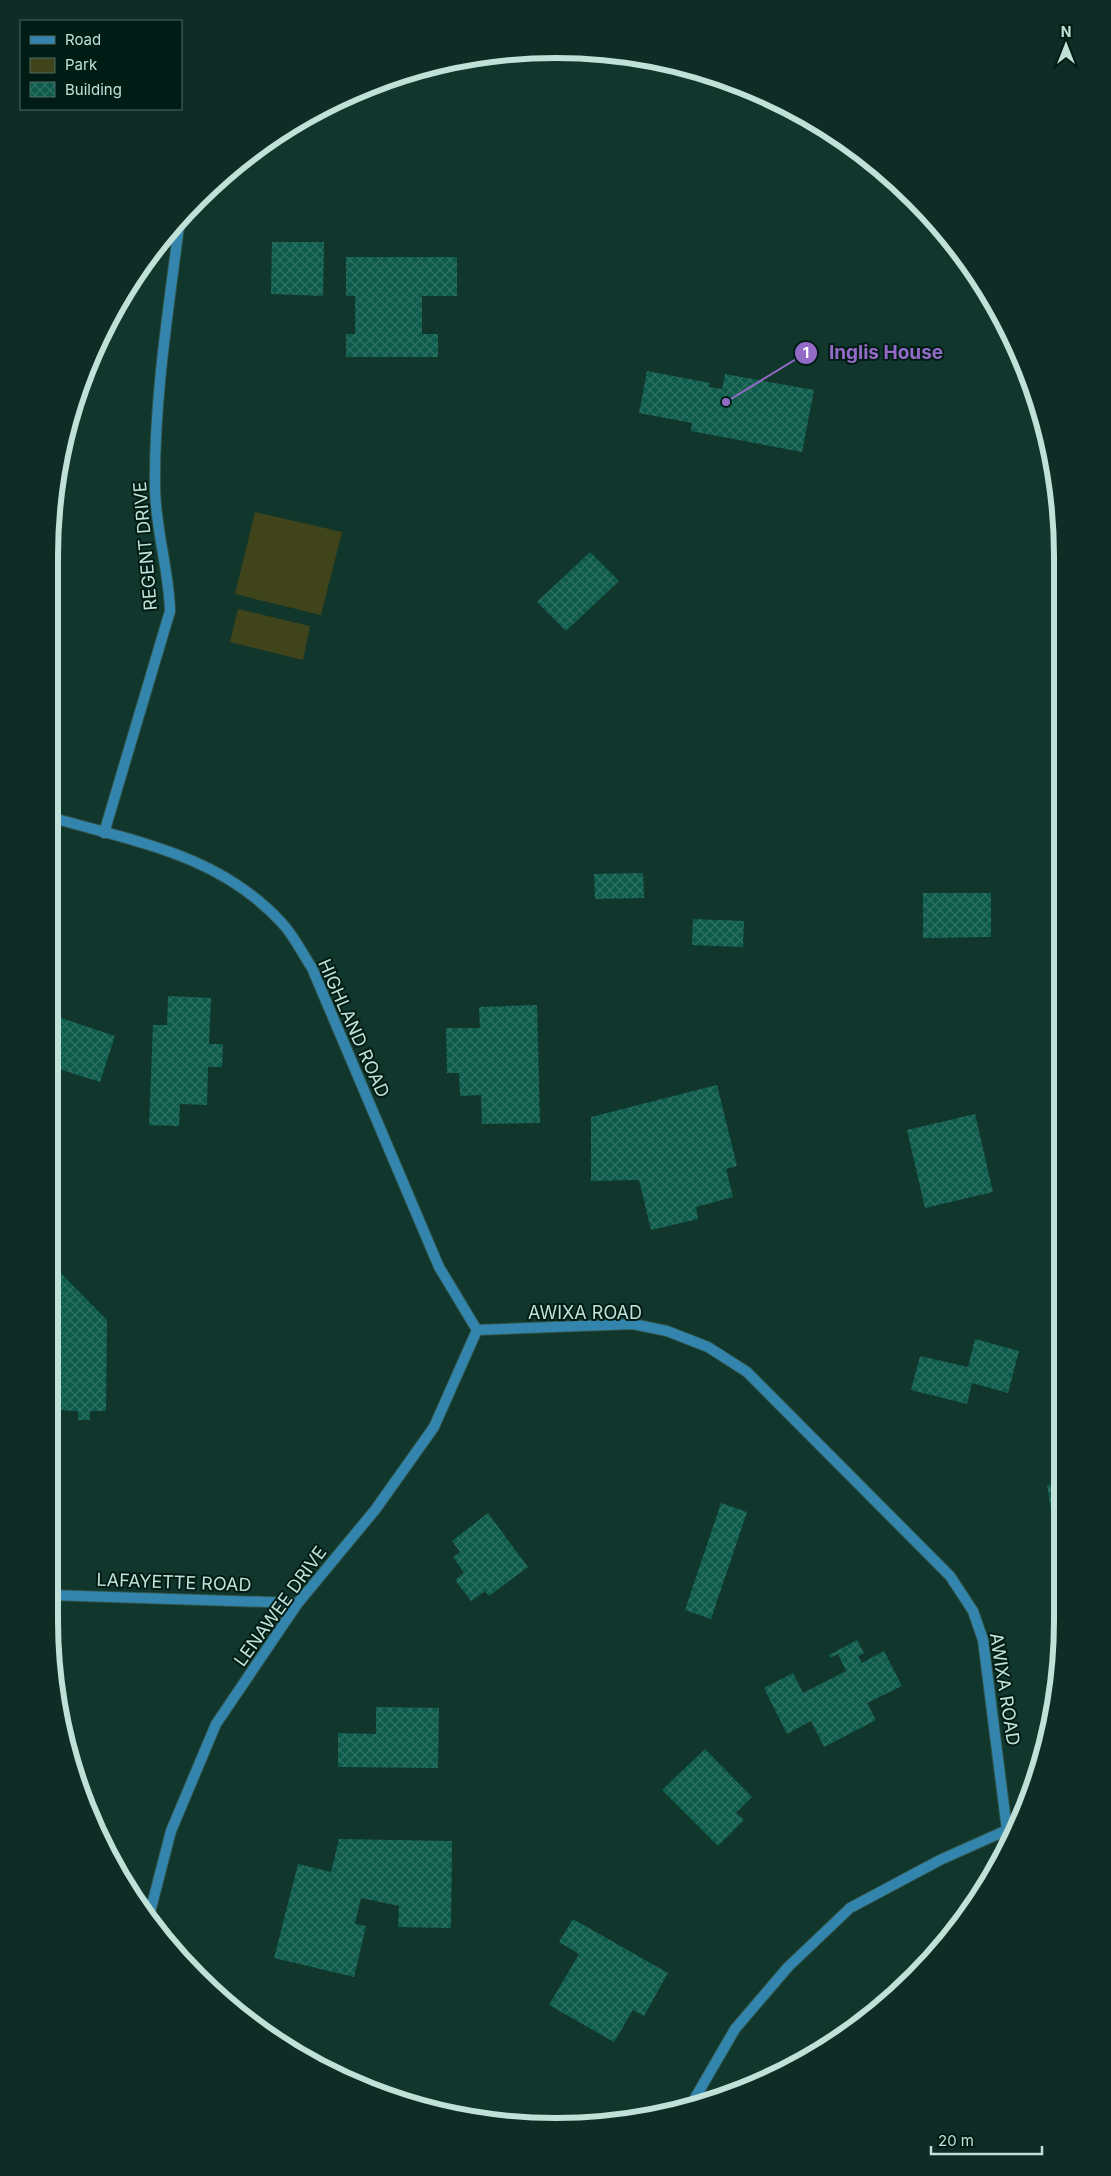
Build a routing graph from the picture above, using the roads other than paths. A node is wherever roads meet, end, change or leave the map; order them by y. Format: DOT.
graph roads {
  1 [pos="179,230"];
  2 [pos="58,819"];
  3 [pos="104,833"];
  4 [pos="477,1330"];
  5 [pos="58,1595"];
  6 [pos="298,1602"];
  7 [pos="1007,1830"];
  8 [pos="150,1910"];
  9 [pos="695,2099"];
  1 -- 3 [label="street, REGENT DRIVE"];
  2 -- 3 [label="street, HIGHLAND ROAD"];
  3 -- 4 [label="street, HIGHLAND ROAD"];
  4 -- 6 [label="street, LENAWEE DRIVE"];
  4 -- 7 [label="street, AWIXA ROAD"];
  5 -- 6 [label="street, LAFAYETTE ROAD"];
  6 -- 8 [label="street, LENAWEE DRIVE"];
  7 -- 9 [label="street"];
}
